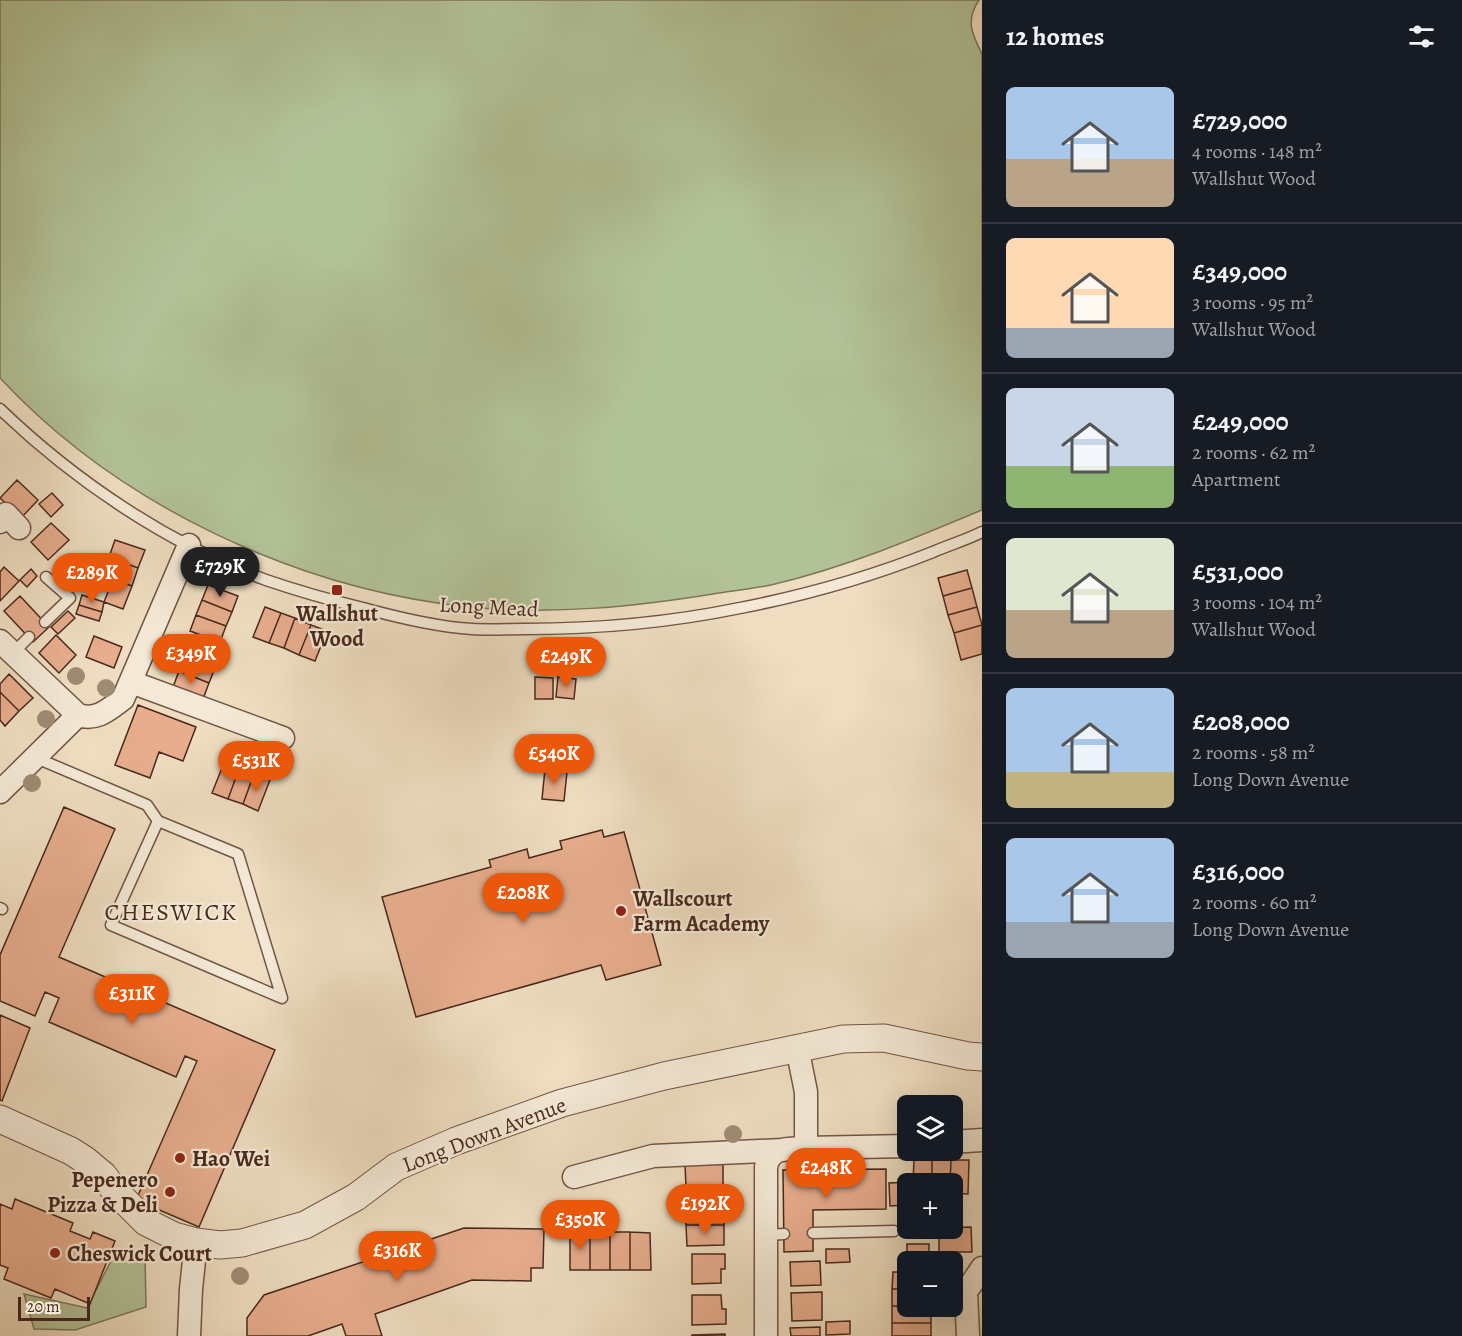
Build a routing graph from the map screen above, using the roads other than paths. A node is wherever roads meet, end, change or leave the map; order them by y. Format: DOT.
graph roads {
  1 [pos="0,410"];
  2 [pos="982,532"];
  3 [pos="189,545"];
  4 [pos="45,577"];
  5 [pos="45,622"];
  6 [pos="14,644"];
  7 [pos="131,682"];
  8 [pos="78,715"];
  9 [pos="283,738"];
  10 [pos="34,757"];
  11 [pos="0,792"];
  12 [pos="158,821"];
  13 [pos="797,1047"];
  14 [pos="982,1057"];
  15 [pos="0,1119"];
  16 [pos="982,1140"];
  17 [pos="963,1141"];
  18 [pos="897,1146"];
  19 [pos="795,1149"];
  20 [pos="574,1177"];
  21 [pos="894,1231"];
  22 [pos="813,1233"];
  23 [pos="196,1242"];
  24 [pos="982,1268"];
  25 [pos="189,1336"];
  26 [pos="766,1336"];
  27 [pos="968,1336"];
  1 -- 3 [label="lane, Long Mead"];
  2 -- 3 [label="lane, Long Mead"];
  3 -- 7 [label="street"];
  4 -- 5 [label="lane"];
  6 -- 8 [label="street"];
  7 -- 8 [label="street"];
  7 -- 9 [label="street"];
  8 -- 10 [label="street"];
  10 -- 11 [label="street"];
  10 -- 12 [label="lane"];
  12 -- 12 [label="lane"];
  13 -- 14 [label="street, Long Down Avenue"];
  13 -- 19 [label="street"];
  13 -- 23 [label="street, Long Down Avenue"];
  15 -- 23 [label="street, Long Down Avenue"];
  16 -- 17 [label="street"];
  18 -- 19 [label="street"];
  19 -- 20 [label="street"];
  19 -- 26 [label="street"];
  21 -- 22 [label="lane"];
  23 -- 25 [label="street"];
  24 -- 27 [label="street"];
}
